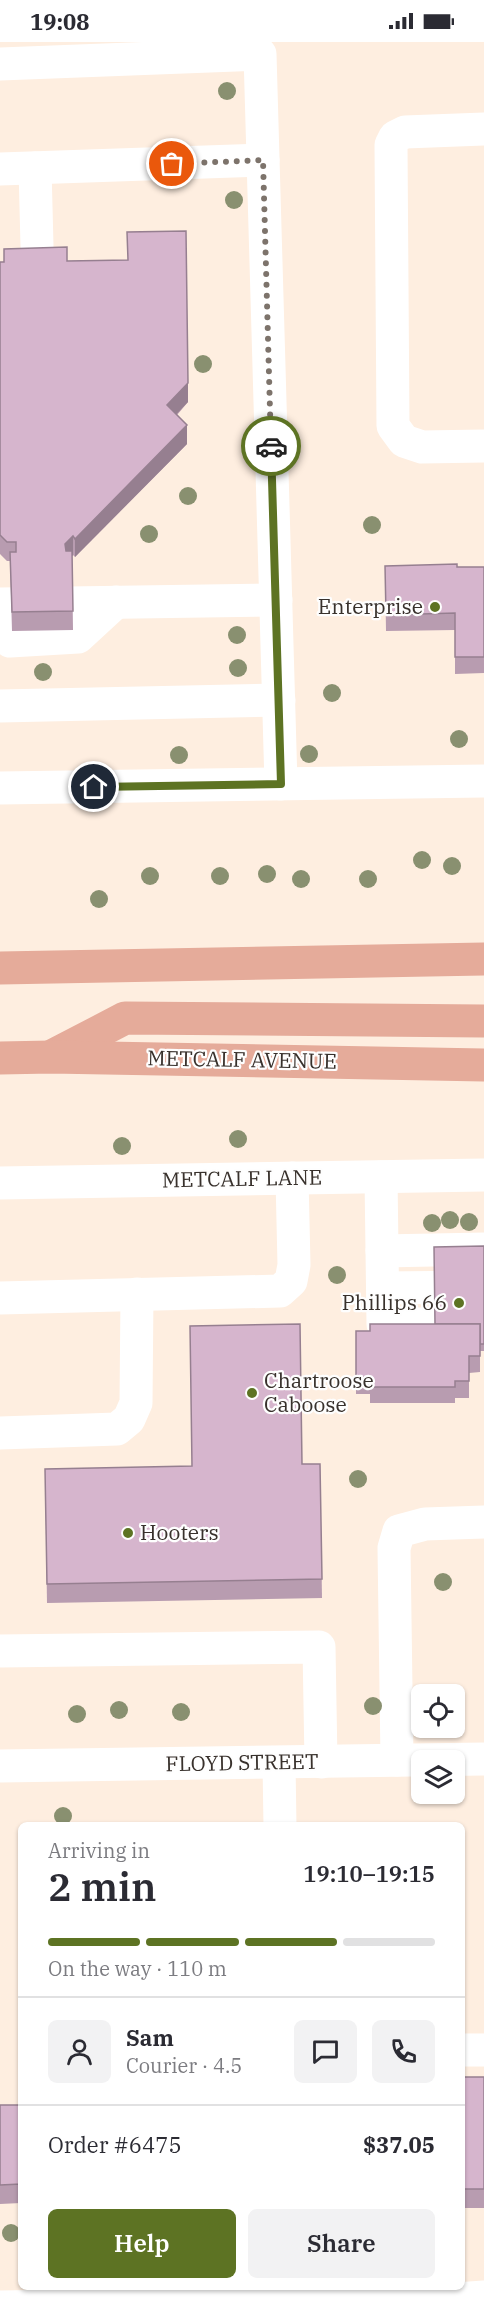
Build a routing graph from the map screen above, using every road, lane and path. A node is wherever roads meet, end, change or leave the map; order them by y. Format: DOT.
graph roads {
  1 [pos="0,64"];
  2 [pos="484,129"];
  3 [pos="263,160"];
  4 [pos="35,168"];
  5 [pos="0,170"];
  6 [pos="37,246"];
  7 [pos="484,446"];
  8 [pos="276,600"];
  9 [pos="116,602"];
  10 [pos="0,604"];
  11 [pos="0,631"];
  12 [pos="279,700"];
  13 [pos="0,706"];
  14 [pos="484,781"];
  15 [pos="281,784"];
  16 [pos="0,788"];
  17 [pos="484,959"];
  18 [pos="0,968"];
  19 [pos="484,1021"];
  20 [pos="51,1057"];
  21 [pos="0,1058"];
  22 [pos="484,1065"];
  23 [pos="484,1175"];
  24 [pos="381,1177"];
  25 [pos="292,1178"];
  26 [pos="0,1183"];
  27 [pos="484,1250"];
  28 [pos="382,1251"];
  29 [pos="484,1287"];
  30 [pos="383,1288"];
  31 [pos="137,1294"];
  32 [pos="0,1298"];
  33 [pos="484,1324"];
  34 [pos="0,1433"];
  35 [pos="484,1522"];
  36 [pos="0,1651"];
  37 [pos="484,1759"];
  38 [pos="396,1760"];
  39 [pos="321,1762"];
  40 [pos="279,1763"];
  41 [pos="0,1766"];
  42 [pos="280,1822"];
  43 [pos="465,2050"];
  44 [pos="484,2050"];
  45 [pos="285,2295"];
  46 [pos="484,2297"];
  47 [pos="160,2306"];
  48 [pos="0,2307"];
  1 -- 3 [label="street"];
  2 -- 7 [label="street"];
  3 -- 4 [label="street"];
  3 -- 8 [label="street"];
  4 -- 5 [label="street"];
  4 -- 6 [label="street"];
  8 -- 9 [label="street"];
  8 -- 12 [label="street"];
  9 -- 10 [label="street"];
  9 -- 11 [label="street"];
  12 -- 13 [label="street"];
  12 -- 15 [label="street"];
  14 -- 15 [label="street"];
  15 -- 16 [label="street"];
  17 -- 18 [label="main road"];
  19 -- 20 [label="main road"];
  20 -- 21 [label="main road, METCALF AVENUE"];
  20 -- 22 [label="main road, METCALF AVENUE"];
  23 -- 24 [label="street, METCALF LANE"];
  24 -- 25 [label="street, METCALF LANE"];
  24 -- 28 [label="street"];
  25 -- 26 [label="street, METCALF LANE"];
  25 -- 31 [label="street"];
  27 -- 28 [label="street"];
  28 -- 30 [label="street"];
  29 -- 30 [label="street"];
  30 -- 33 [label="street"];
  31 -- 32 [label="street"];
  31 -- 34 [label="street"];
  35 -- 38 [label="street"];
  36 -- 39 [label="street"];
  37 -- 38 [label="street, FLOYD STREET"];
  38 -- 39 [label="street, FLOYD STREET"];
  39 -- 40 [label="street, FLOYD STREET"];
  40 -- 41 [label="street, FLOYD STREET"];
  40 -- 42 [label="street"];
  43 -- 44 [label="street"];
  45 -- 46 [label="street"];
  45 -- 47 [label="street"];
  47 -- 48 [label="street"];
}
